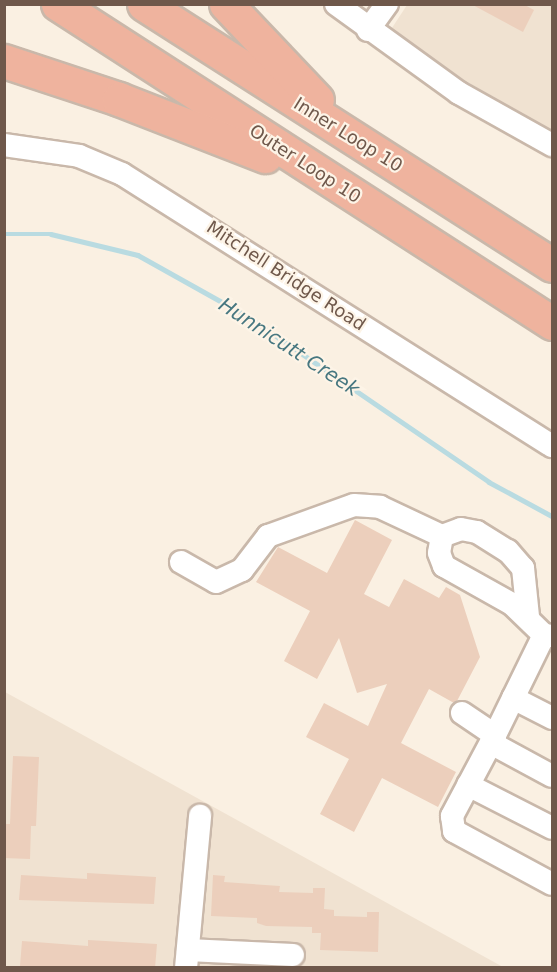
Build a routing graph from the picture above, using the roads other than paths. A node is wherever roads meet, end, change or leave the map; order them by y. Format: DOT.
graph roads {
  1 [pos="58,4"];
  2 [pos="144,4"];
  3 [pos="226,4"];
  4 [pos="336,4"];
  5 [pos="387,4"];
  6 [pos="368,30"];
  7 [pos="4,61"];
  8 [pos="360,143"];
  9 [pos="552,145"];
  10 [pos="4,146"];
  11 [pos="331,182"];
  12 [pos="552,265"];
  13 [pos="552,323"];
  14 [pos="552,446"];
  15 [pos="442,536"];
  16 [pos="181,562"];
  17 [pos="528,616"];
  18 [pos="548,636"];
  19 [pos="513,698"];
  20 [pos="462,713"];
  21 [pos="552,718"];
  22 [pos="493,739"];
  23 [pos="552,776"];
  24 [pos="468,785"];
  25 [pos="200,816"];
  26 [pos="552,828"];
  27 [pos="552,884"];
  28 [pos="293,955"];
  29 [pos="187,959"];
  1 -- 11 [label="highway, Outer Loop 10"];
  2 -- 8 [label="highway, Inner Loop 10"];
  3 -- 8 [label="highway"];
  4 -- 6 [label="street"];
  5 -- 6 [label="street"];
  6 -- 9 [label="street"];
  7 -- 11 [label="highway"];
  8 -- 12 [label="highway, Inner Loop 10"];
  10 -- 14 [label="street, Mitchell Bridge Road"];
  11 -- 13 [label="highway, Outer Loop 10"];
  15 -- 16 [label="street"];
  15 -- 17 [label="street"];
  15 -- 17 [label="street"];
  17 -- 18 [label="street"];
  18 -- 19 [label="street"];
  19 -- 21 [label="street"];
  19 -- 22 [label="street"];
  20 -- 22 [label="street"];
  22 -- 23 [label="street"];
  22 -- 24 [label="street"];
  24 -- 26 [label="street"];
  24 -- 27 [label="street"];
  25 -- 29 [label="street"];
  28 -- 29 [label="street"];
}
